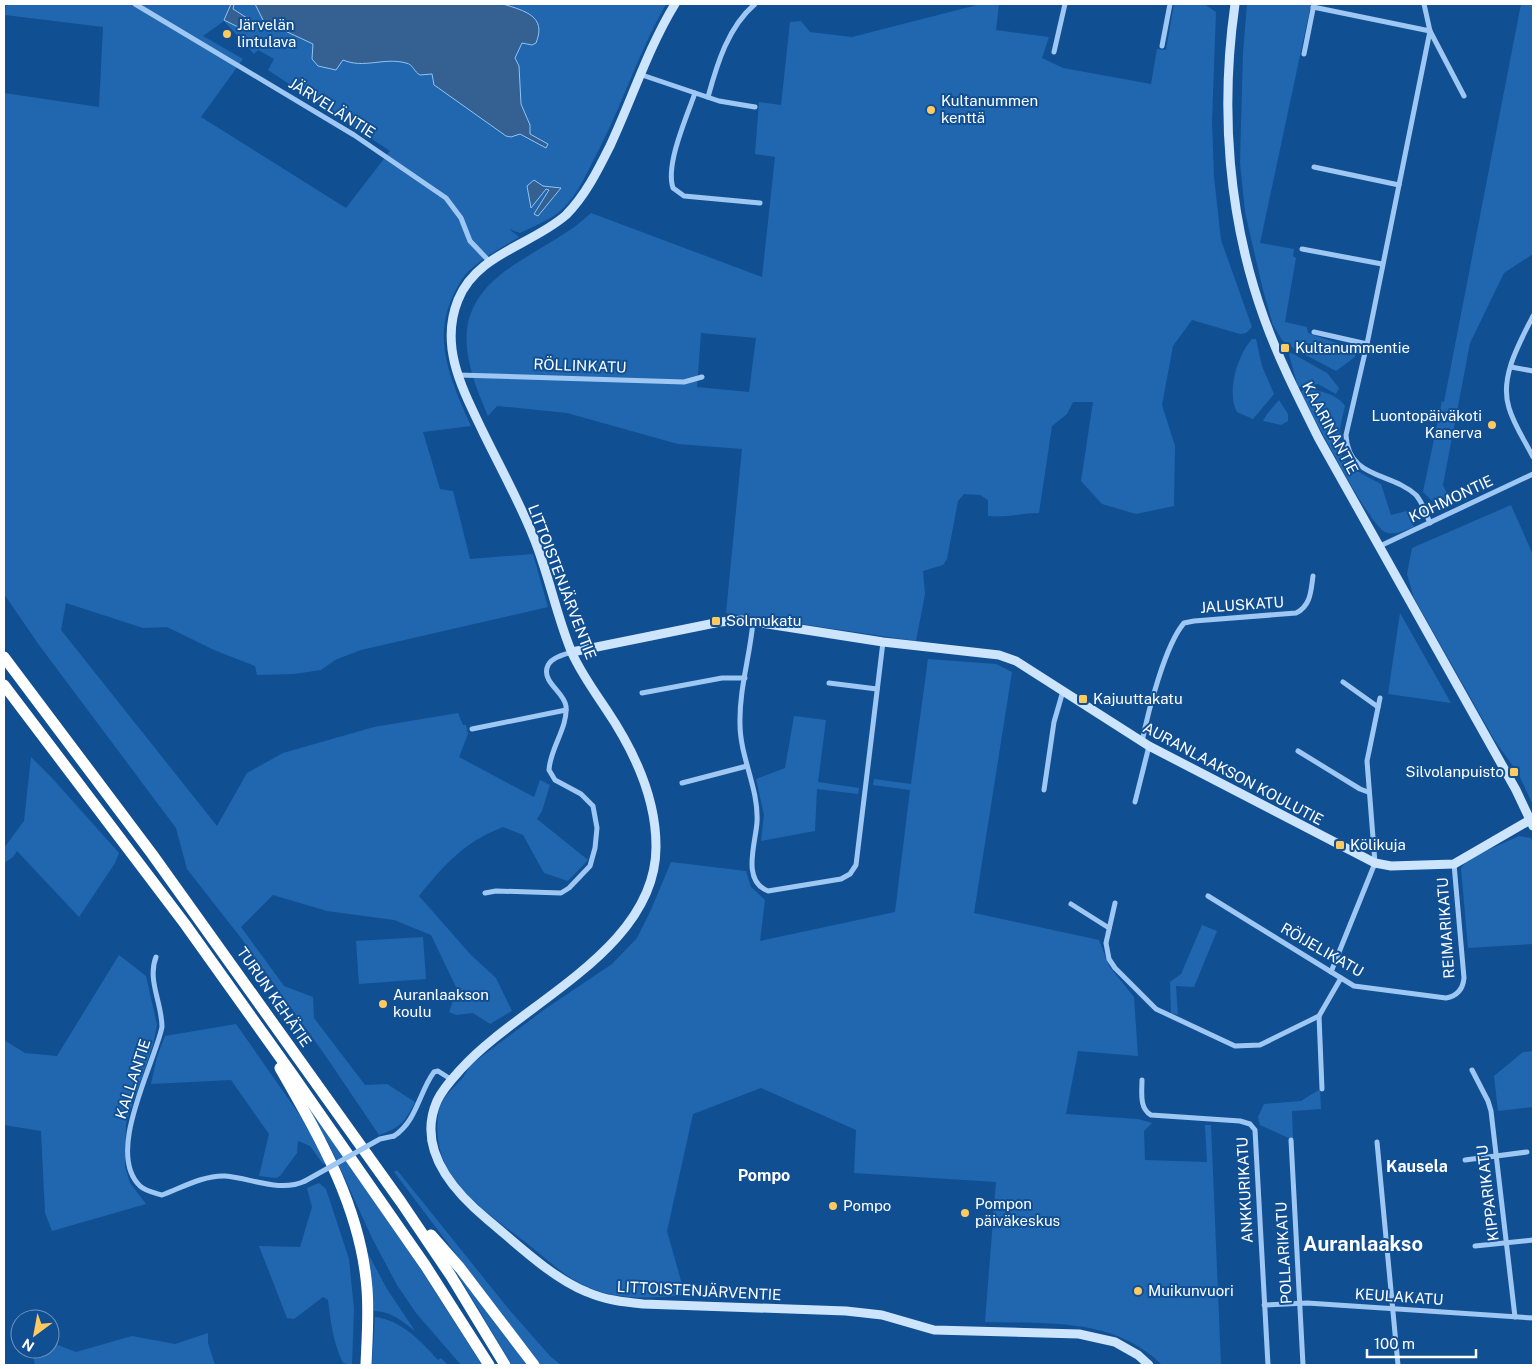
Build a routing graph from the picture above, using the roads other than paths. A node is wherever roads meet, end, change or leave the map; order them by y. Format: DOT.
graph roads {
  1 [pos="135,4"];
  2 [pos="675,4"];
  3 [pos="755,4"];
  4 [pos="1065,4"];
  5 [pos="1170,4"];
  6 [pos="1235,4"];
  7 [pos="1424,4"];
  8 [pos="1313,5"];
  9 [pos="1430,31"];
  10 [pos="1162,46"];
  11 [pos="1054,52"];
  12 [pos="1304,54"];
  13 [pos="642,74"];
  14 [pos="695,93"];
  15 [pos="1464,96"];
  16 [pos="708,97"];
  17 [pos="755,107"];
  18 [pos="1314,167"];
  19 [pos="1399,185"];
  20 [pos="760,203"];
  21 [pos="1302,249"];
  22 [pos="490,262"];
  23 [pos="1382,264"];
  24 [pos="1533,316"];
  25 [pos="1314,332"];
  26 [pos="1367,344"];
  27 [pos="1511,367"];
  28 [pos="1533,371"];
  29 [pos="457,375"];
  30 [pos="702,377"];
  31 [pos="1533,457"];
  32 [pos="1533,474"];
  33 [pos="1430,523"];
  34 [pos="1380,546"];
  35 [pos="1313,576"];
  36 [pos="753,622"];
  37 [pos="883,642"];
  38 [pos="4,650"];
  39 [pos="572,652"];
  40 [pos="4,657"];
  41 [pos="745,678"];
  42 [pos="1343,682"];
  43 [pos="829,683"];
  44 [pos="4,685"];
  45 [pos="877,689"];
  46 [pos="1063,692"];
  47 [pos="642,693"];
  48 [pos="34,698"];
  49 [pos="1380,698"];
  50 [pos="1378,707"];
  51 [pos="566,710"];
  52 [pos="472,729"];
  53 [pos="1145,744"];
  54 [pos="1298,751"];
  55 [pos="747,766"];
  56 [pos="682,783"];
  57 [pos="1044,790"];
  58 [pos="1368,792"];
  59 [pos="1135,802"];
  60 [pos="1532,823"];
  61 [pos="1375,863"];
  62 [pos="1454,864"];
  63 [pos="485,893"];
  64 [pos="1208,896"];
  65 [pos="1115,903"];
  66 [pos="1071,904"];
  67 [pos="1109,928"];
  68 [pos="156,957"];
  69 [pos="1331,972"];
  70 [pos="1341,978"];
  71 [pos="1460,990"];
  72 [pos="1320,1016"];
  73 [pos="251,1019"];
  74 [pos="1472,1070"];
  75 [pos="452,1080"];
  76 [pos="1142,1080"];
  77 [pos="1322,1089"];
  78 [pos="1291,1140"];
  79 [pos="1377,1142"];
  80 [pos="1527,1152"];
  81 [pos="1496,1156"];
  82 [pos="1465,1160"];
  83 [pos="402,1202"];
  84 [pos="1533,1240"];
  85 [pos="1506,1243"];
  86 [pos="1475,1246"];
  87 [pos="1299,1303"];
  88 [pos="1264,1305"];
  89 [pos="1394,1309"];
  90 [pos="1515,1317"];
  91 [pos="1533,1318"];
  92 [pos="366,1365"];
  93 [pos="488,1365"];
  94 [pos="505,1365"];
  95 [pos="534,1365"];
  96 [pos="1149,1365"];
  97 [pos="1268,1365"];
  98 [pos="1302,1365"];
  99 [pos="1398,1365"];
  1 -- 22 [label="street, JÄRVELÄNTIE"];
  2 -- 13 [label="street, LITTOISTENJÄRVENTIE"];
  3 -- 16 [label="street"];
  4 -- 11 [label="street"];
  5 -- 10 [label="street"];
  6 -- 34 [label="street, KAARINANTIE"];
  7 -- 9 [label="street"];
  8 -- 9 [label="street"];
  8 -- 12 [label="street"];
  9 -- 15 [label="street"];
  9 -- 19 [label="street"];
  13 -- 14 [label="street"];
  13 -- 22 [label="street, LITTOISTENJÄRVENTIE"];
  14 -- 16 [label="street"];
  14 -- 20 [label="street"];
  16 -- 17 [label="street"];
  18 -- 19 [label="street"];
  19 -- 23 [label="street"];
  21 -- 23 [label="street"];
  22 -- 29 [label="street, LITTOISTENJÄRVENTIE"];
  23 -- 26 [label="street"];
  24 -- 27 [label="street"];
  25 -- 26 [label="street"];
  26 -- 33 [label="street"];
  27 -- 28 [label="street"];
  27 -- 31 [label="street"];
  29 -- 30 [label="street, RÖLLINKATU"];
  29 -- 39 [label="street, LITTOISTENJÄRVENTIE"];
  32 -- 33 [label="street, KOHMONTIE"];
  33 -- 34 [label="street, KOHMONTIE"];
  34 -- 60 [label="street, KAARINANTIE"];
  35 -- 53 [label="street, JALUSKATU"];
  36 -- 37 [label="street, AURANLAAKSON KOULUTIE"];
  36 -- 39 [label="street, AURANLAAKSON KOULUTIE"];
  36 -- 41 [label="street"];
  37 -- 45 [label="street"];
  37 -- 46 [label="street, AURANLAAKSON KOULUTIE"];
  38 -- 48 [label="highway"];
  39 -- 51 [label="street"];
  39 -- 75 [label="street, LITTOISTENJÄRVENTIE"];
  40 -- 48 [label="highway, TURUN KEHÄTIE"];
  41 -- 47 [label="street"];
  41 -- 55 [label="street"];
  42 -- 50 [label="street"];
  43 -- 45 [label="street"];
  44 -- 73 [label="highway, TURUN KEHÄTIE"];
  45 -- 55 [label="street"];
  46 -- 53 [label="street, AURANLAAKSON KOULUTIE"];
  46 -- 57 [label="street"];
  48 -- 83 [label="highway, TURUN KEHÄTIE"];
  49 -- 50 [label="street"];
  50 -- 58 [label="street"];
  51 -- 52 [label="street"];
  51 -- 63 [label="street"];
  53 -- 59 [label="street"];
  53 -- 61 [label="street, AURANLAAKSON KOULUTIE"];
  54 -- 58 [label="street"];
  55 -- 56 [label="street"];
  58 -- 61 [label="street"];
  60 -- 62 [label="street, AURANLAAKSON KOULUTIE"];
  61 -- 62 [label="street, AURANLAAKSON KOULUTIE"];
  61 -- 69 [label="street"];
  62 -- 71 [label="street, REIMARIKATU"];
  64 -- 69 [label="street, RÖIJELIKATU"];
  65 -- 67 [label="street"];
  66 -- 67 [label="street"];
  67 -- 72 [label="street"];
  68 -- 75 [label="street, KALLANTIE, bridge"];
  69 -- 70 [label="street, RÖIJELIKATU"];
  70 -- 71 [label="street, RÖIJELIKATU"];
  70 -- 72 [label="street"];
  72 -- 77 [label="street"];
  73 -- 92 [label="highway"];
  73 -- 93 [label="highway, TURUN KEHÄTIE"];
  74 -- 81 [label="street, KIPPARIKATU"];
  75 -- 96 [label="street, LITTOISTENJÄRVENTIE"];
  76 -- 88 [label="street, ANKKURIKATU"];
  78 -- 87 [label="street, POLLARIKATU"];
  79 -- 89 [label="street"];
  80 -- 81 [label="street"];
  81 -- 82 [label="street"];
  81 -- 85 [label="street, KIPPARIKATU"];
  83 -- 94 [label="highway, TURUN KEHÄTIE"];
  83 -- 95 [label="highway"];
  84 -- 85 [label="street"];
  85 -- 86 [label="street"];
  85 -- 90 [label="street, KIPPARIKATU"];
  87 -- 88 [label="street, KEULAKATU"];
  87 -- 89 [label="street, KEULAKATU"];
  87 -- 98 [label="street, POLLARIKATU"];
  88 -- 97 [label="street, ANKKURIKATU"];
  89 -- 90 [label="street, KEULAKATU"];
  89 -- 99 [label="street"];
  90 -- 91 [label="street, KEULAKATU"];
}
